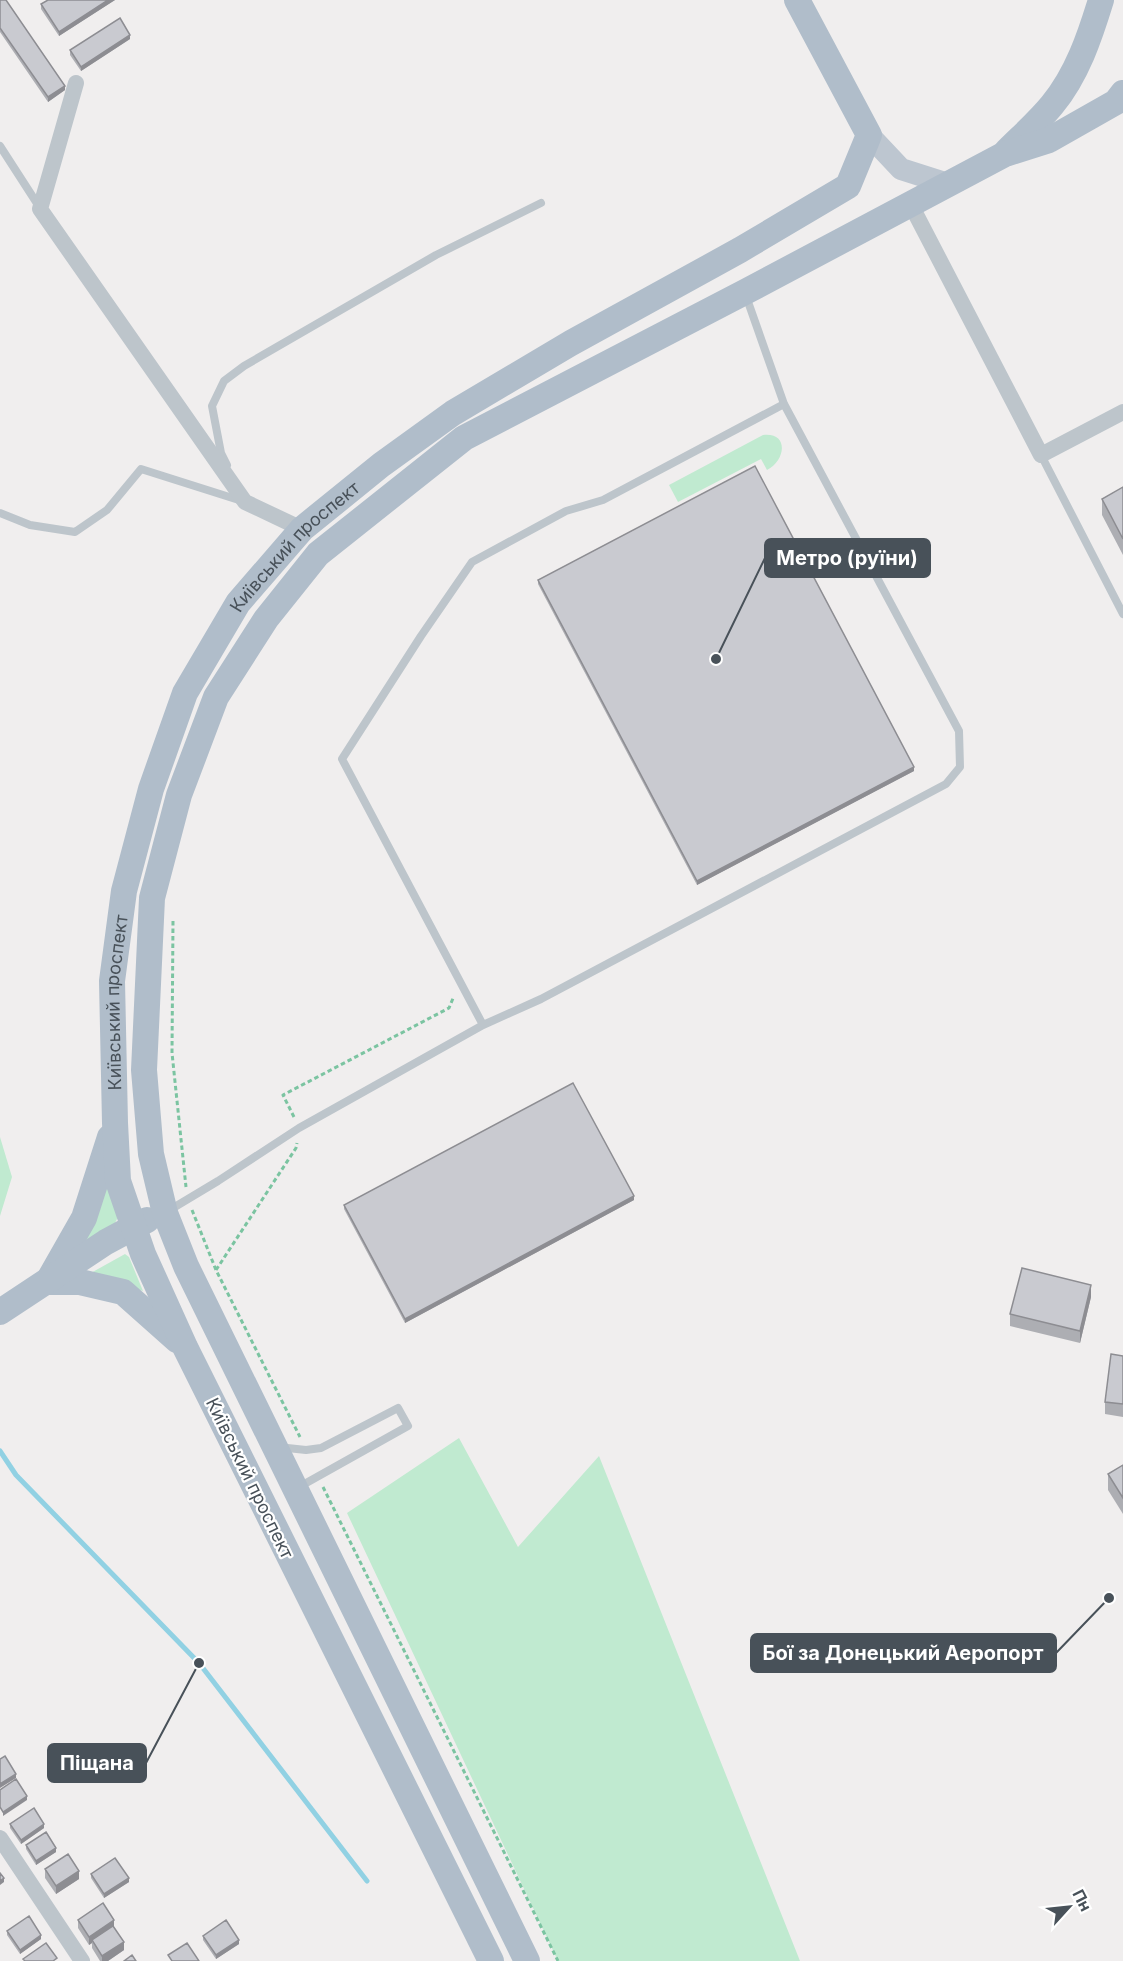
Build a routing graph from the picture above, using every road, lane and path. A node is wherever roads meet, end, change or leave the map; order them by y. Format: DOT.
graph roads {
  1 [pos="797,0"];
  2 [pos="1101,0"];
  3 [pos="76,83"];
  4 [pos="1123,93"];
  5 [pos="869,135"];
  6 [pos="0,146"];
  7 [pos="1005,154"];
  8 [pos="948,183"];
  9 [pos="541,204"];
  10 [pos="911,205"];
  11 [pos="40,209"];
  12 [pos="745,292"];
  13 [pos="784,404"];
  14 [pos="1123,412"];
  15 [pos="1041,455"];
  16 [pos="245,502"];
  17 [pos="0,513"];
  18 [pos="302,529"];
  19 [pos="1123,614"];
  20 [pos="174,916"];
  21 [pos="112,981"];
  22 [pos="148,981"];
  23 [pos="483,1025"];
  24 [pos="115,1123"];
  25 [pos="188,1199"];
  26 [pos="165,1213"];
  27 [pos="133,1227"];
  28 [pos="47,1282"];
  29 [pos="0,1312"];
  30 [pos="185,1347"];
  31 [pos="275,1447"];
  32 [pos="306,1450"];
  33 [pos="307,1482"];
  34 [pos="0,1838"];
  35 [pos="82,1961"];
  36 [pos="491,1961"];
  37 [pos="527,1961"];
  38 [pos="558,1961"];
  1 -- 5 [label="main road"];
  2 -- 7 [label="main road"];
  3 -- 11 [label="street"];
  4 -- 7 [label="main road"];
  5 -- 8 [label="main road"];
  5 -- 18 [label="main road, Київський проспект"];
  6 -- 11 [label="lane"];
  7 -- 8 [label="main road, Київський проспект"];
  8 -- 10 [label="main road, Київський проспект"];
  9 -- 16 [label="lane"];
  10 -- 12 [label="main road, Київський проспект"];
  10 -- 15 [label="street"];
  11 -- 16 [label="street"];
  12 -- 13 [label="lane"];
  12 -- 22 [label="main road, Київський проспект"];
  13 -- 23 [label="lane"];
  13 -- 23 [label="lane"];
  14 -- 15 [label="street"];
  15 -- 19 [label="lane"];
  16 -- 17 [label="lane"];
  16 -- 18 [label="street"];
  18 -- 21 [label="main road, Київський проспект"];
  20 -- 25 [label="path"];
  21 -- 22 [label="main road"];
  21 -- 24 [label="main road, Київський проспект"];
  22 -- 26 [label="main road, Київський проспект"];
  23 -- 25 [label="lane"];
  24 -- 27 [label="main road, Київський проспект"];
  24 -- 28 [label="main road"];
  25 -- 26 [label="lane"];
  25 -- 32 [label="path"];
  26 -- 27 [label="main road"];
  26 -- 31 [label="main road, Київський проспект"];
  27 -- 28 [label="main road"];
  27 -- 30 [label="main road, Київський проспект"];
  28 -- 29 [label="main road"];
  28 -- 30 [label="main road"];
  30 -- 36 [label="main road, Київський проспект"];
  31 -- 32 [label="lane"];
  31 -- 33 [label="main road, Київський проспект"];
  32 -- 33 [label="lane"];
  33 -- 37 [label="main road, Київський проспект"];
  33 -- 38 [label="path"];
  34 -- 35 [label="street"];
}
